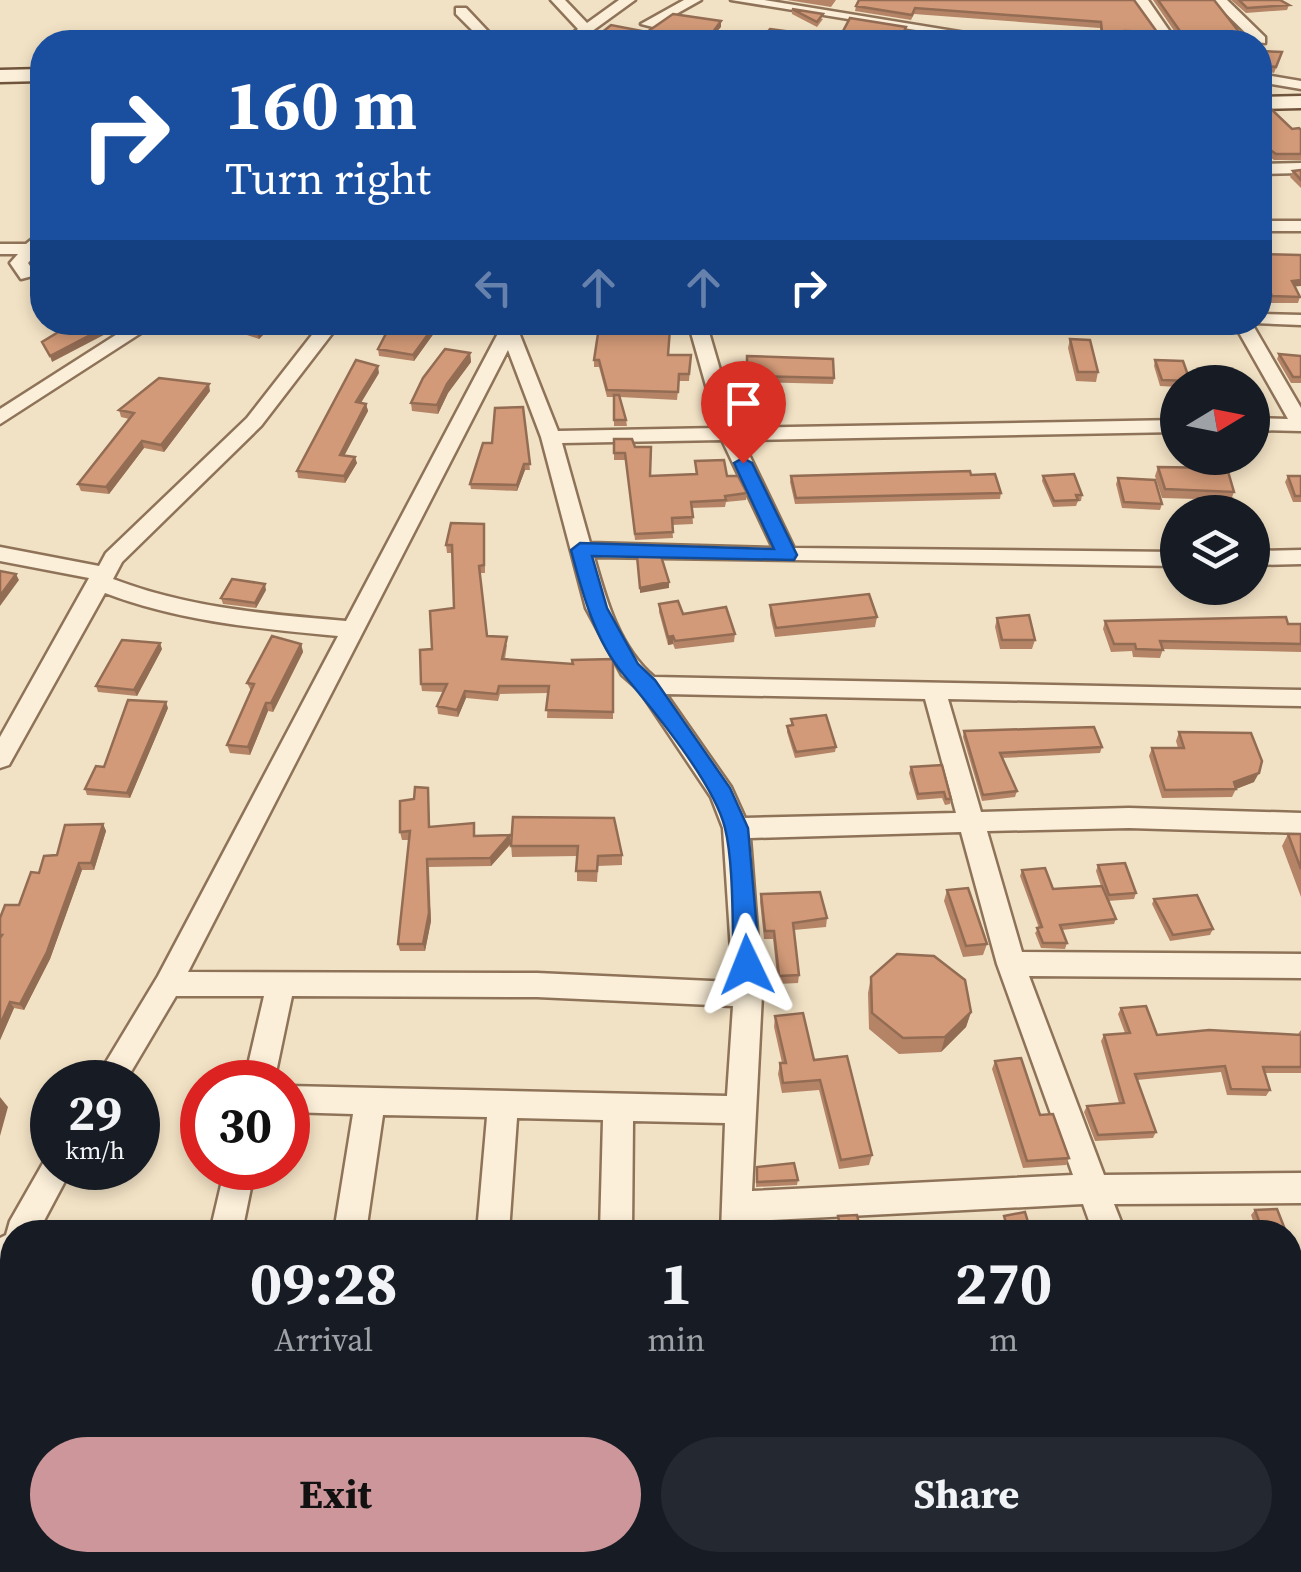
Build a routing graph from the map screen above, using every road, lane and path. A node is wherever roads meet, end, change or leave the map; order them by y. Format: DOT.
graph roads {
  1 [pos="558,0"];
  2 [pos="628,0"];
  3 [pos="694,0"];
  4 [pos="738,0"];
  5 [pos="820,0"];
  6 [pos="1141,0"];
  7 [pos="1219,0"];
  8 [pos="800,10"];
  9 [pos="461,12"];
  10 [pos="648,24"];
  11 [pos="479,30"];
  12 [pos="586,30"];
  13 [pos="588,30"];
  14 [pos="930,30"];
  15 [pos="1162,30"];
  16 [pos="1250,30"];
  17 [pos="30,79"];
  18 [pos="0,80"];
  19 [pos="1272,80"];
  20 [pos="1301,85"];
  21 [pos="1301,93"];
  22 [pos="1272,94"];
  23 [pos="1301,102"];
  24 [pos="1272,103"];
  25 [pos="1301,168"];
  26 [pos="1272,169"];
  27 [pos="1272,226"];
  28 [pos="1301,226"];
  29 [pos="30,243"];
  30 [pos="0,249"];
  31 [pos="30,250"];
  32 [pos="27,275"];
  33 [pos="1272,319"];
  34 [pos="1301,320"];
  35 [pos="129,335"];
  36 [pos="322,335"];
  37 [pos="508,335"];
  38 [pos="515,335"];
  39 [pos="701,335"];
  40 [pos="1249,335"];
  41 [pos="0,418"];
  42 [pos="1270,424"];
  43 [pos="1301,425"];
  44 [pos="1160,426"];
  45 [pos="729,433"];
  46 [pos="552,437"];
  47 [pos="580,550"];
  48 [pos="0,554"];
  49 [pos="787,555"];
  50 [pos="1301,557"];
  51 [pos="1270,558"];
  52 [pos="1160,559"];
  53 [pos="100,578"];
  54 [pos="354,630"];
  55 [pos="648,685"];
  56 [pos="934,690"];
  57 [pos="1301,698"];
  58 [pos="0,759"];
  59 [pos="969,822"];
  60 [pos="1301,822"];
  61 [pos="736,828"];
  62 [pos="1012,964"];
  63 [pos="1301,966"];
  64 [pos="281,983"];
  65 [pos="168,984"];
  66 [pos="748,995"];
  67 [pos="121,1060"];
  68 [pos="264,1060"];
  69 [pos="310,1100"];
  70 [pos="370,1101"];
  71 [pos="503,1104"];
  72 [pos="618,1107"];
  73 [pos="741,1110"];
  74 [pos="1301,1188"];
  75 [pos="45,1190"];
  76 [pos="235,1190"];
  77 [pos="1094,1191"];
  78 [pos="28,1220"];
  79 [pos="229,1220"];
  80 [pos="352,1220"];
  81 [pos="495,1220"];
  82 [pos="616,1220"];
  83 [pos="736,1220"];
  84 [pos="1105,1220"];
  1 -- 12 [label="street"];
  2 -- 13 [label="street"];
  3 -- 10 [label="street"];
  4 -- 8 [label="street"];
  5 -- 8 [label="street"];
  6 -- 15 [label="street"];
  7 -- 16 [label="street"];
  8 -- 14 [label="street"];
  9 -- 11 [label="street"];
  17 -- 18 [label="main road"];
  19 -- 20 [label="street"];
  21 -- 22 [label="main road"];
  23 -- 24 [label="main road"];
  25 -- 26 [label="street"];
  27 -- 28 [label="street"];
  29 -- 30 [label="street"];
  31 -- 32 [label="street"];
  33 -- 34 [label="street"];
  35 -- 41 [label="street"];
  36 -- 53 [label="street"];
  37 -- 54 [label="street"];
  38 -- 46 [label="street"];
  39 -- 45 [label="street"];
  40 -- 43 [label="street"];
  42 -- 43 [label="street"];
  44 -- 45 [label="street"];
  45 -- 46 [label="street"];
  45 -- 49 [label="street"];
  46 -- 47 [label="street"];
  47 -- 49 [label="street"];
  47 -- 55 [label="street"];
  48 -- 53 [label="street"];
  49 -- 52 [label="street"];
  50 -- 51 [label="street"];
  53 -- 54 [label="street"];
  53 -- 58 [label="street"];
  54 -- 65 [label="street"];
  55 -- 56 [label="street"];
  55 -- 61 [label="street"];
  56 -- 57 [label="street"];
  56 -- 59 [label="street"];
  59 -- 60 [label="street"];
  59 -- 61 [label="street"];
  59 -- 62 [label="street"];
  61 -- 66 [label="street"];
  62 -- 63 [label="street"];
  62 -- 77 [label="street"];
  64 -- 65 [label="street"];
  64 -- 66 [label="street"];
  64 -- 68 [label="street"];
  65 -- 67 [label="street"];
  66 -- 73 [label="street"];
  69 -- 70 [label="street"];
  70 -- 71 [label="street"];
  70 -- 80 [label="street"];
  71 -- 72 [label="street"];
  71 -- 81 [label="street"];
  72 -- 73 [label="street"];
  72 -- 82 [label="street"];
  73 -- 83 [label="street"];
  74 -- 77 [label="street"];
  75 -- 78 [label="street"];
  76 -- 79 [label="street"];
  77 -- 83 [label="street"];
  77 -- 84 [label="street"];
}
